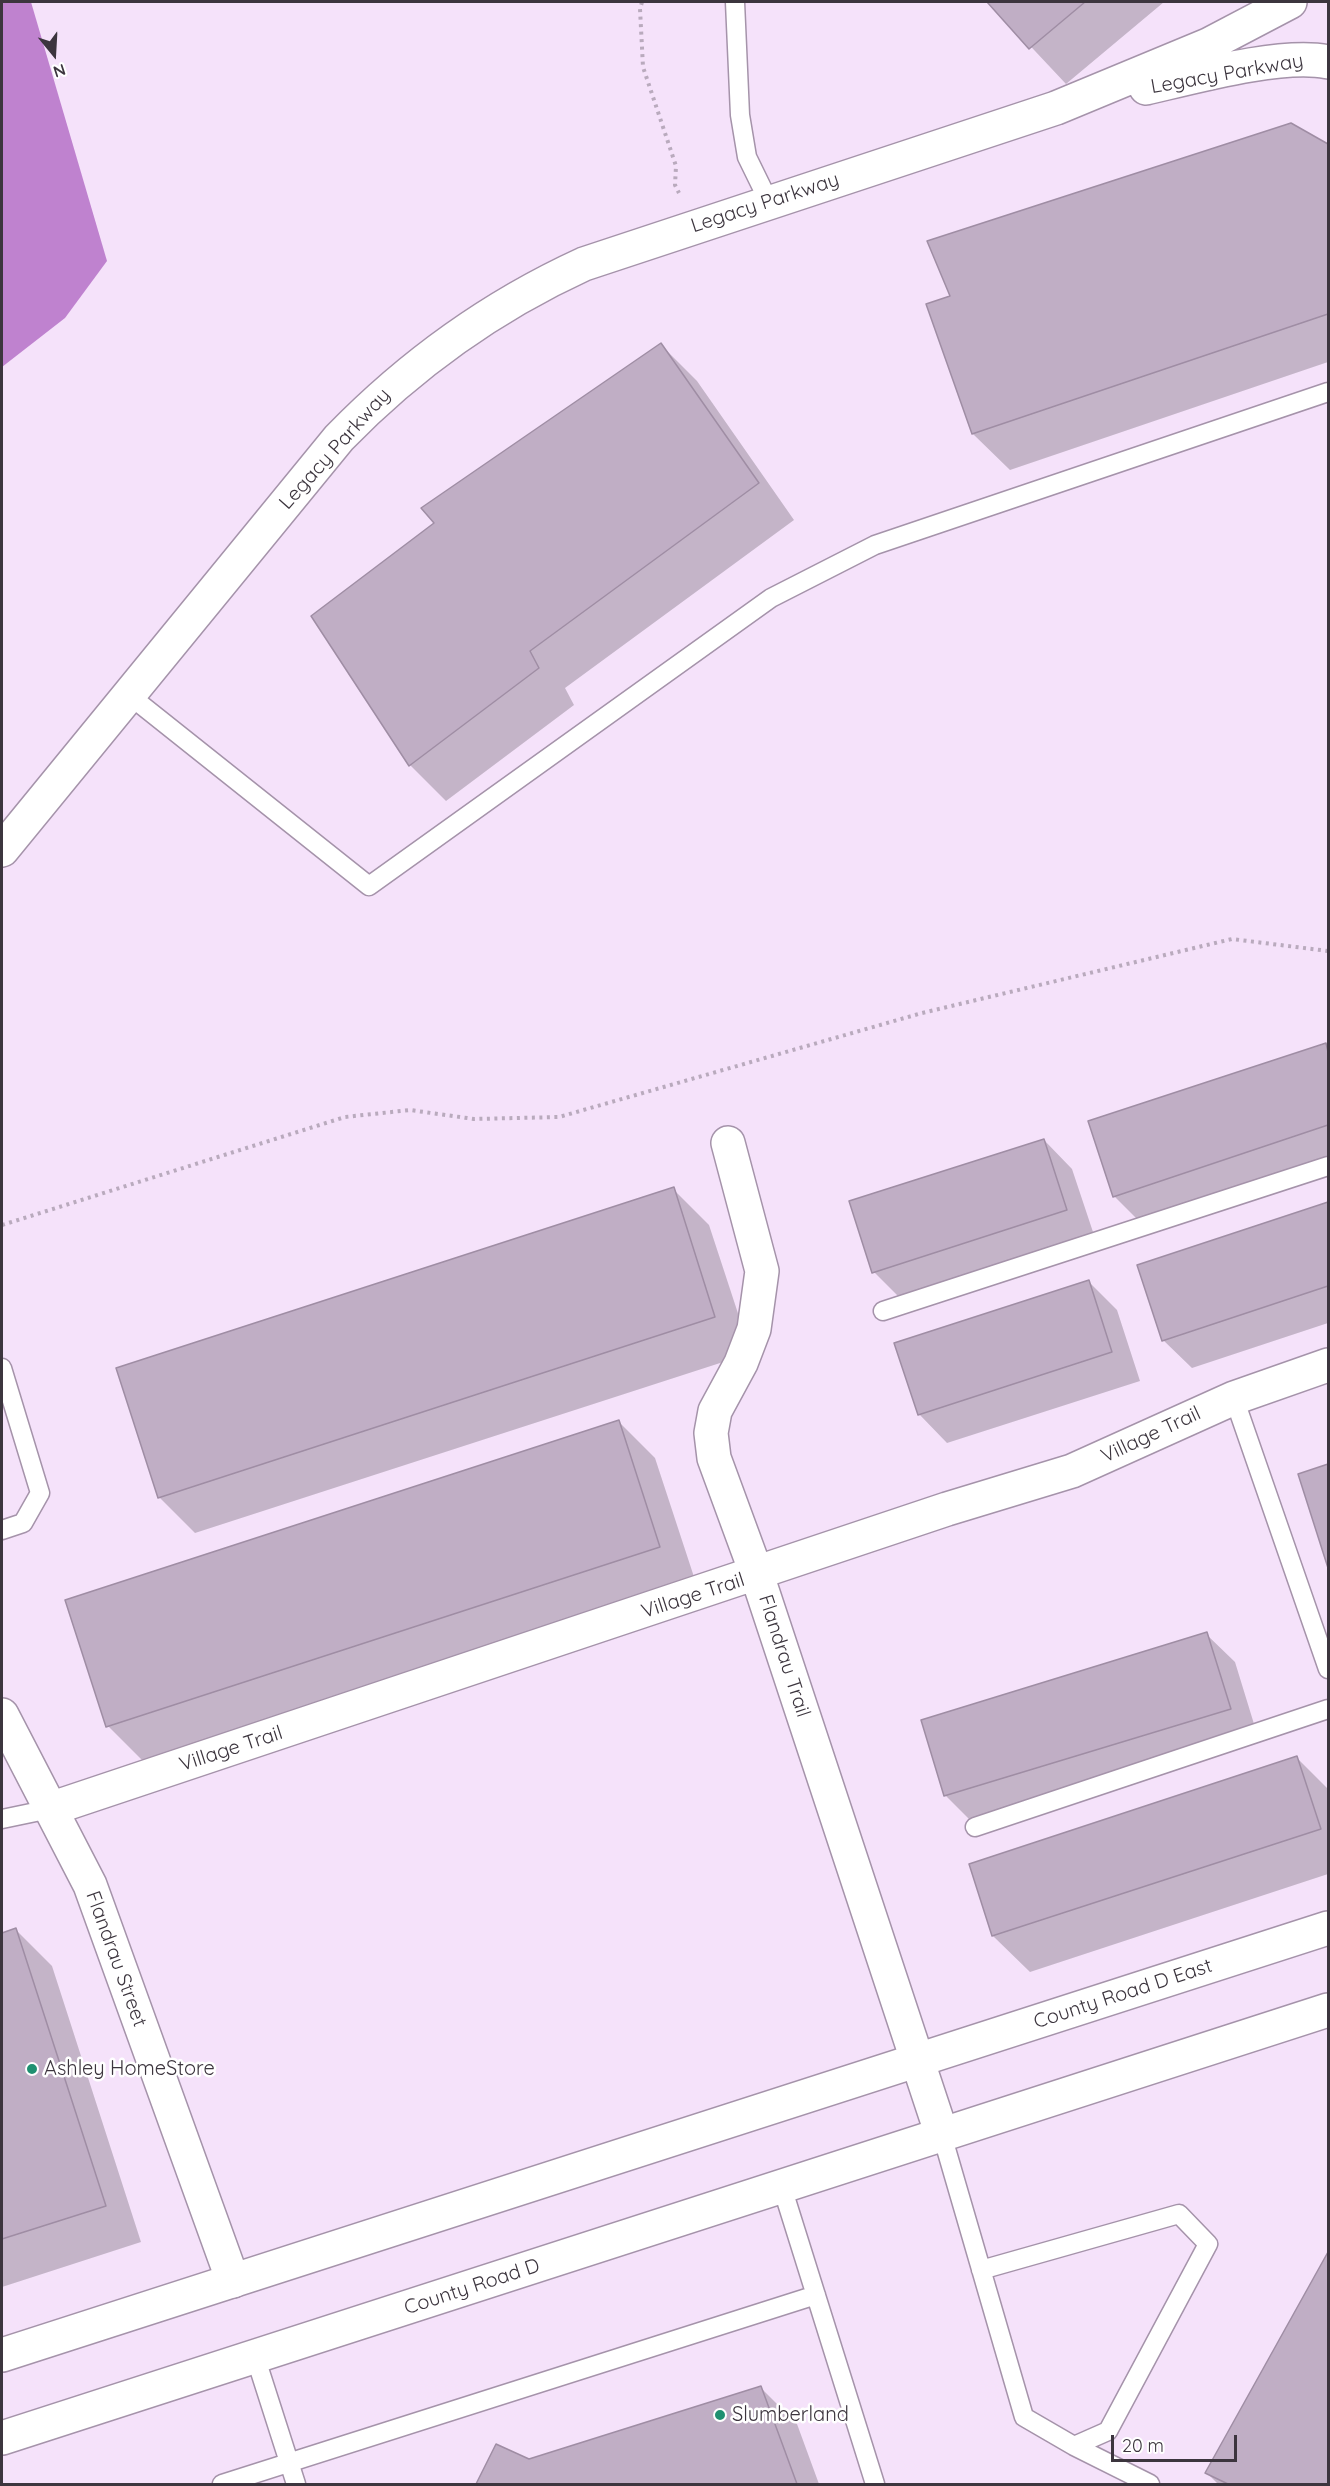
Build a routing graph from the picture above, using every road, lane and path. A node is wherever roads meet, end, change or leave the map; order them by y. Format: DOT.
graph roads {
  1 [pos="642,2"];
  2 [pos="735,2"];
  3 [pos="1290,2"];
  4 [pos="1329,62"];
  5 [pos="1056,108"];
  6 [pos="769,202"];
  7 [pos="695,226"];
  8 [pos="1329,392"];
  9 [pos="129,695"];
  10 [pos="2,850"];
  11 [pos="1329,951"];
  12 [pos="728,1143"];
  13 [pos="1329,1166"];
  14 [pos="2,1225"];
  15 [pos="884,1311"];
  16 [pos="1329,1365"];
  17 [pos="2,1368"];
  18 [pos="1234,1398"];
  19 [pos="2,1530"];
  20 [pos="757,1575"];
  21 [pos="1329,1669"];
  22 [pos="1329,1709"];
  23 [pos="2,1715"];
  24 [pos="50,1809"];
  25 [pos="2,1819"];
  26 [pos="975,1827"];
  27 [pos="1329,1928"];
  28 [pos="1329,2010"];
  29 [pos="918,2060"];
  30 [pos="942,2135"];
  31 [pos="782,2187"];
  32 [pos="981,2270"];
  33 [pos="233,2281"];
  34 [pos="816,2295"];
  35 [pos="2,2355"];
  36 [pos="255,2356"];
  37 [pos="2,2438"];
  38 [pos="1074,2446"];
  39 [pos="288,2462"];
  40 [pos="222,2484"];
  41 [pos="296,2484"];
  42 [pos="875,2484"];
  43 [pos="1150,2484"];
  1 -- 7 [label="path"];
  2 -- 6 [label="lane"];
  3 -- 5 [label="street, Legacy Parkway"];
  4 -- 5 [label="street, Legacy Parkway"];
  5 -- 6 [label="street, Legacy Parkway"];
  6 -- 7 [label="street, Legacy Parkway"];
  7 -- 9 [label="street, Legacy Parkway"];
  8 -- 9 [label="lane"];
  9 -- 10 [label="street, Legacy Parkway"];
  11 -- 14 [label="path"];
  12 -- 20 [label="street, Flandrau Trail"];
  13 -- 15 [label="lane"];
  16 -- 18 [label="street, Village Trail"];
  17 -- 19 [label="lane"];
  18 -- 20 [label="street, Village Trail"];
  18 -- 21 [label="lane"];
  20 -- 24 [label="street, Village Trail"];
  20 -- 29 [label="street, Flandrau Trail"];
  22 -- 26 [label="lane"];
  23 -- 24 [label="street, Flandrau Street"];
  24 -- 25 [label="lane"];
  24 -- 33 [label="street, Flandrau Street"];
  27 -- 29 [label="street, County Road D East"];
  28 -- 30 [label="street"];
  29 -- 30 [label="street, Flandrau Trail"];
  29 -- 33 [label="street"];
  30 -- 31 [label="street, County Road D"];
  30 -- 32 [label="lane"];
  31 -- 34 [label="lane"];
  31 -- 36 [label="street, County Road D"];
  32 -- 38 [label="lane"];
  32 -- 38 [label="lane"];
  33 -- 35 [label="street"];
  34 -- 39 [label="lane"];
  34 -- 42 [label="lane"];
  36 -- 37 [label="street, County Road D"];
  36 -- 39 [label="lane"];
  38 -- 43 [label="lane"];
  39 -- 40 [label="lane"];
  39 -- 41 [label="lane"];
}
